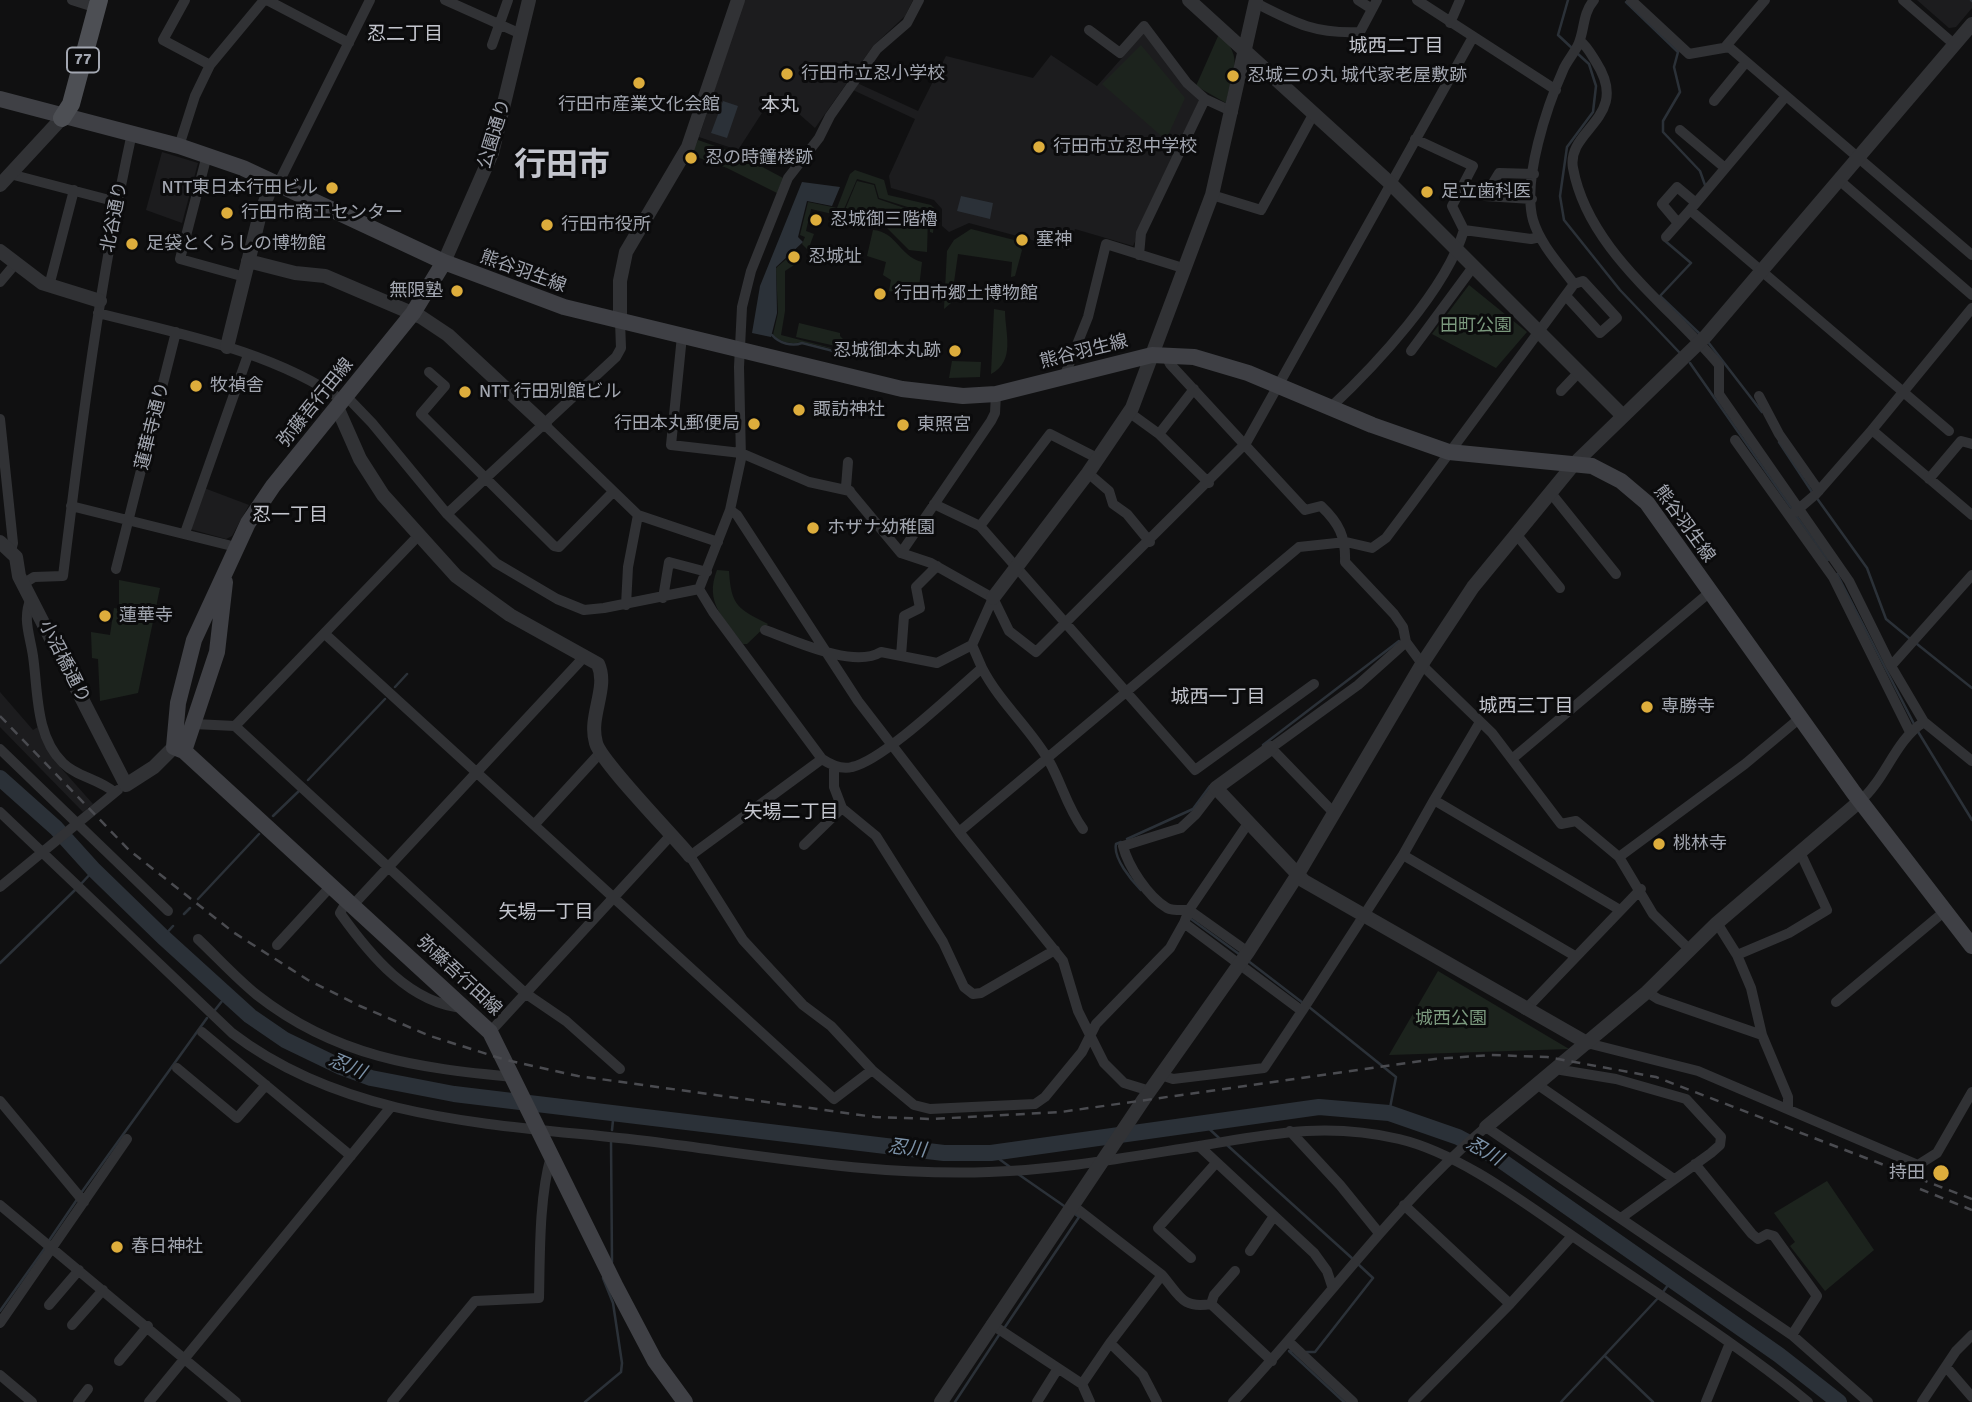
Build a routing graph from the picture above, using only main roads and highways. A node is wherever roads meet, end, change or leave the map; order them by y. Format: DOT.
graph roads {
  1 [pos="98,4"];
  2 [pos="0,99"];
  3 [pos="62,118"];
  4 [pos="444,262"];
  5 [pos="226,573"];
  6 [pos="179,749"];
  7 [pos="1972,946"];
  8 [pos="685,1402"];
  1 -- 3 [label="main road, 77"];
  2 -- 3 [label="main road, 熊谷羽生線"];
  3 -- 4 [label="main road, 熊谷羽生線"];
  4 -- 5 [label="main road, 弥藤吾行田線"];
  4 -- 7 [label="main road, 熊谷羽生線"];
  5 -- 6 [label="main road, 弥藤吾行田線"];
  5 -- 6 [label="main road, 弥藤吾行田線"];
  6 -- 8 [label="main road, 弥藤吾行田線"];
}
